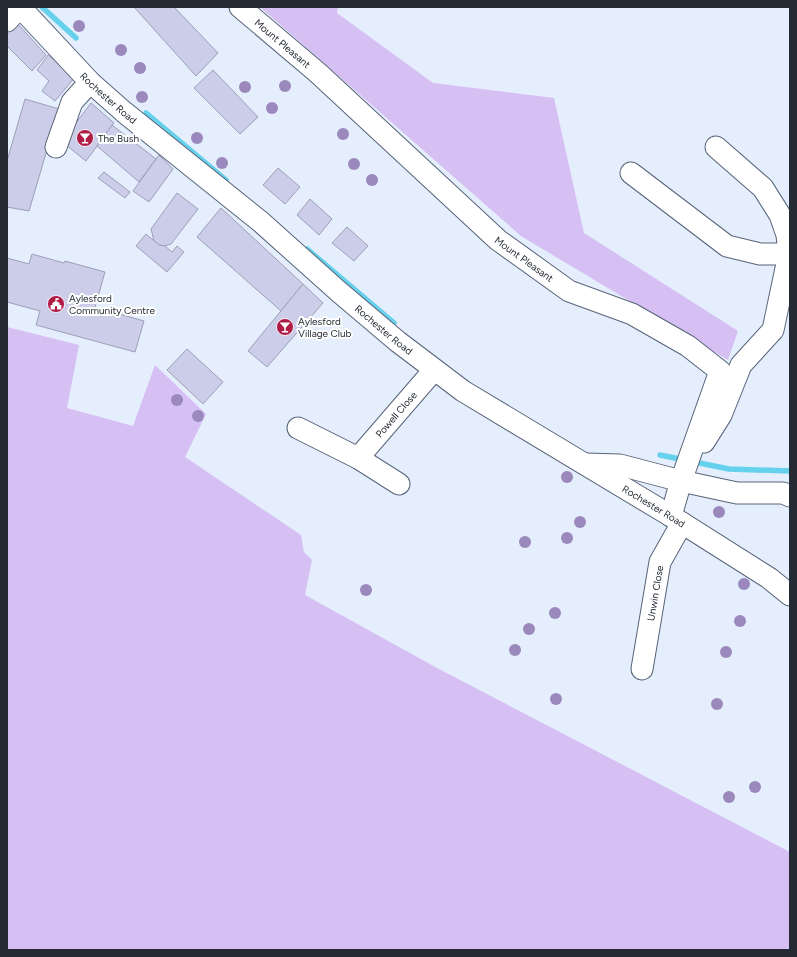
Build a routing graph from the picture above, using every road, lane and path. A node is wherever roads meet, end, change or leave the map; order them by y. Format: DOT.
graph roads {
  1 [pos="20,7"];
  2 [pos="240,7"];
  3 [pos="7,21"];
  4 [pos="90,82"];
  5 [pos="56,147"];
  6 [pos="716,147"];
  7 [pos="631,173"];
  8 [pos="789,254"];
  9 [pos="434,370"];
  10 [pos="298,428"];
  11 [pos="358,458"];
  12 [pos="688,463"];
  13 [pos="583,464"];
  14 [pos="399,484"];
  15 [pos="790,496"];
  16 [pos="677,520"];
  17 [pos="790,595"];
  18 [pos="642,668"];
  1 -- 3 [label="street"];
  1 -- 4 [label="street, Rochester Road"];
  2 -- 12 [label="street, Mount Pleasant"];
  4 -- 5 [label="street"];
  4 -- 9 [label="street, Rochester Road"];
  6 -- 8 [label="street"];
  7 -- 8 [label="street"];
  8 -- 12 [label="street"];
  9 -- 11 [label="street, Powell Close"];
  9 -- 13 [label="street, Rochester Road"];
  10 -- 11 [label="street"];
  11 -- 14 [label="street"];
  12 -- 13 [label="street"];
  12 -- 15 [label="street"];
  12 -- 16 [label="street, Mount Pleasant"];
  13 -- 16 [label="street, Rochester Road"];
  16 -- 17 [label="street, Rochester Road"];
  16 -- 18 [label="street, Unwin Close"];
}
